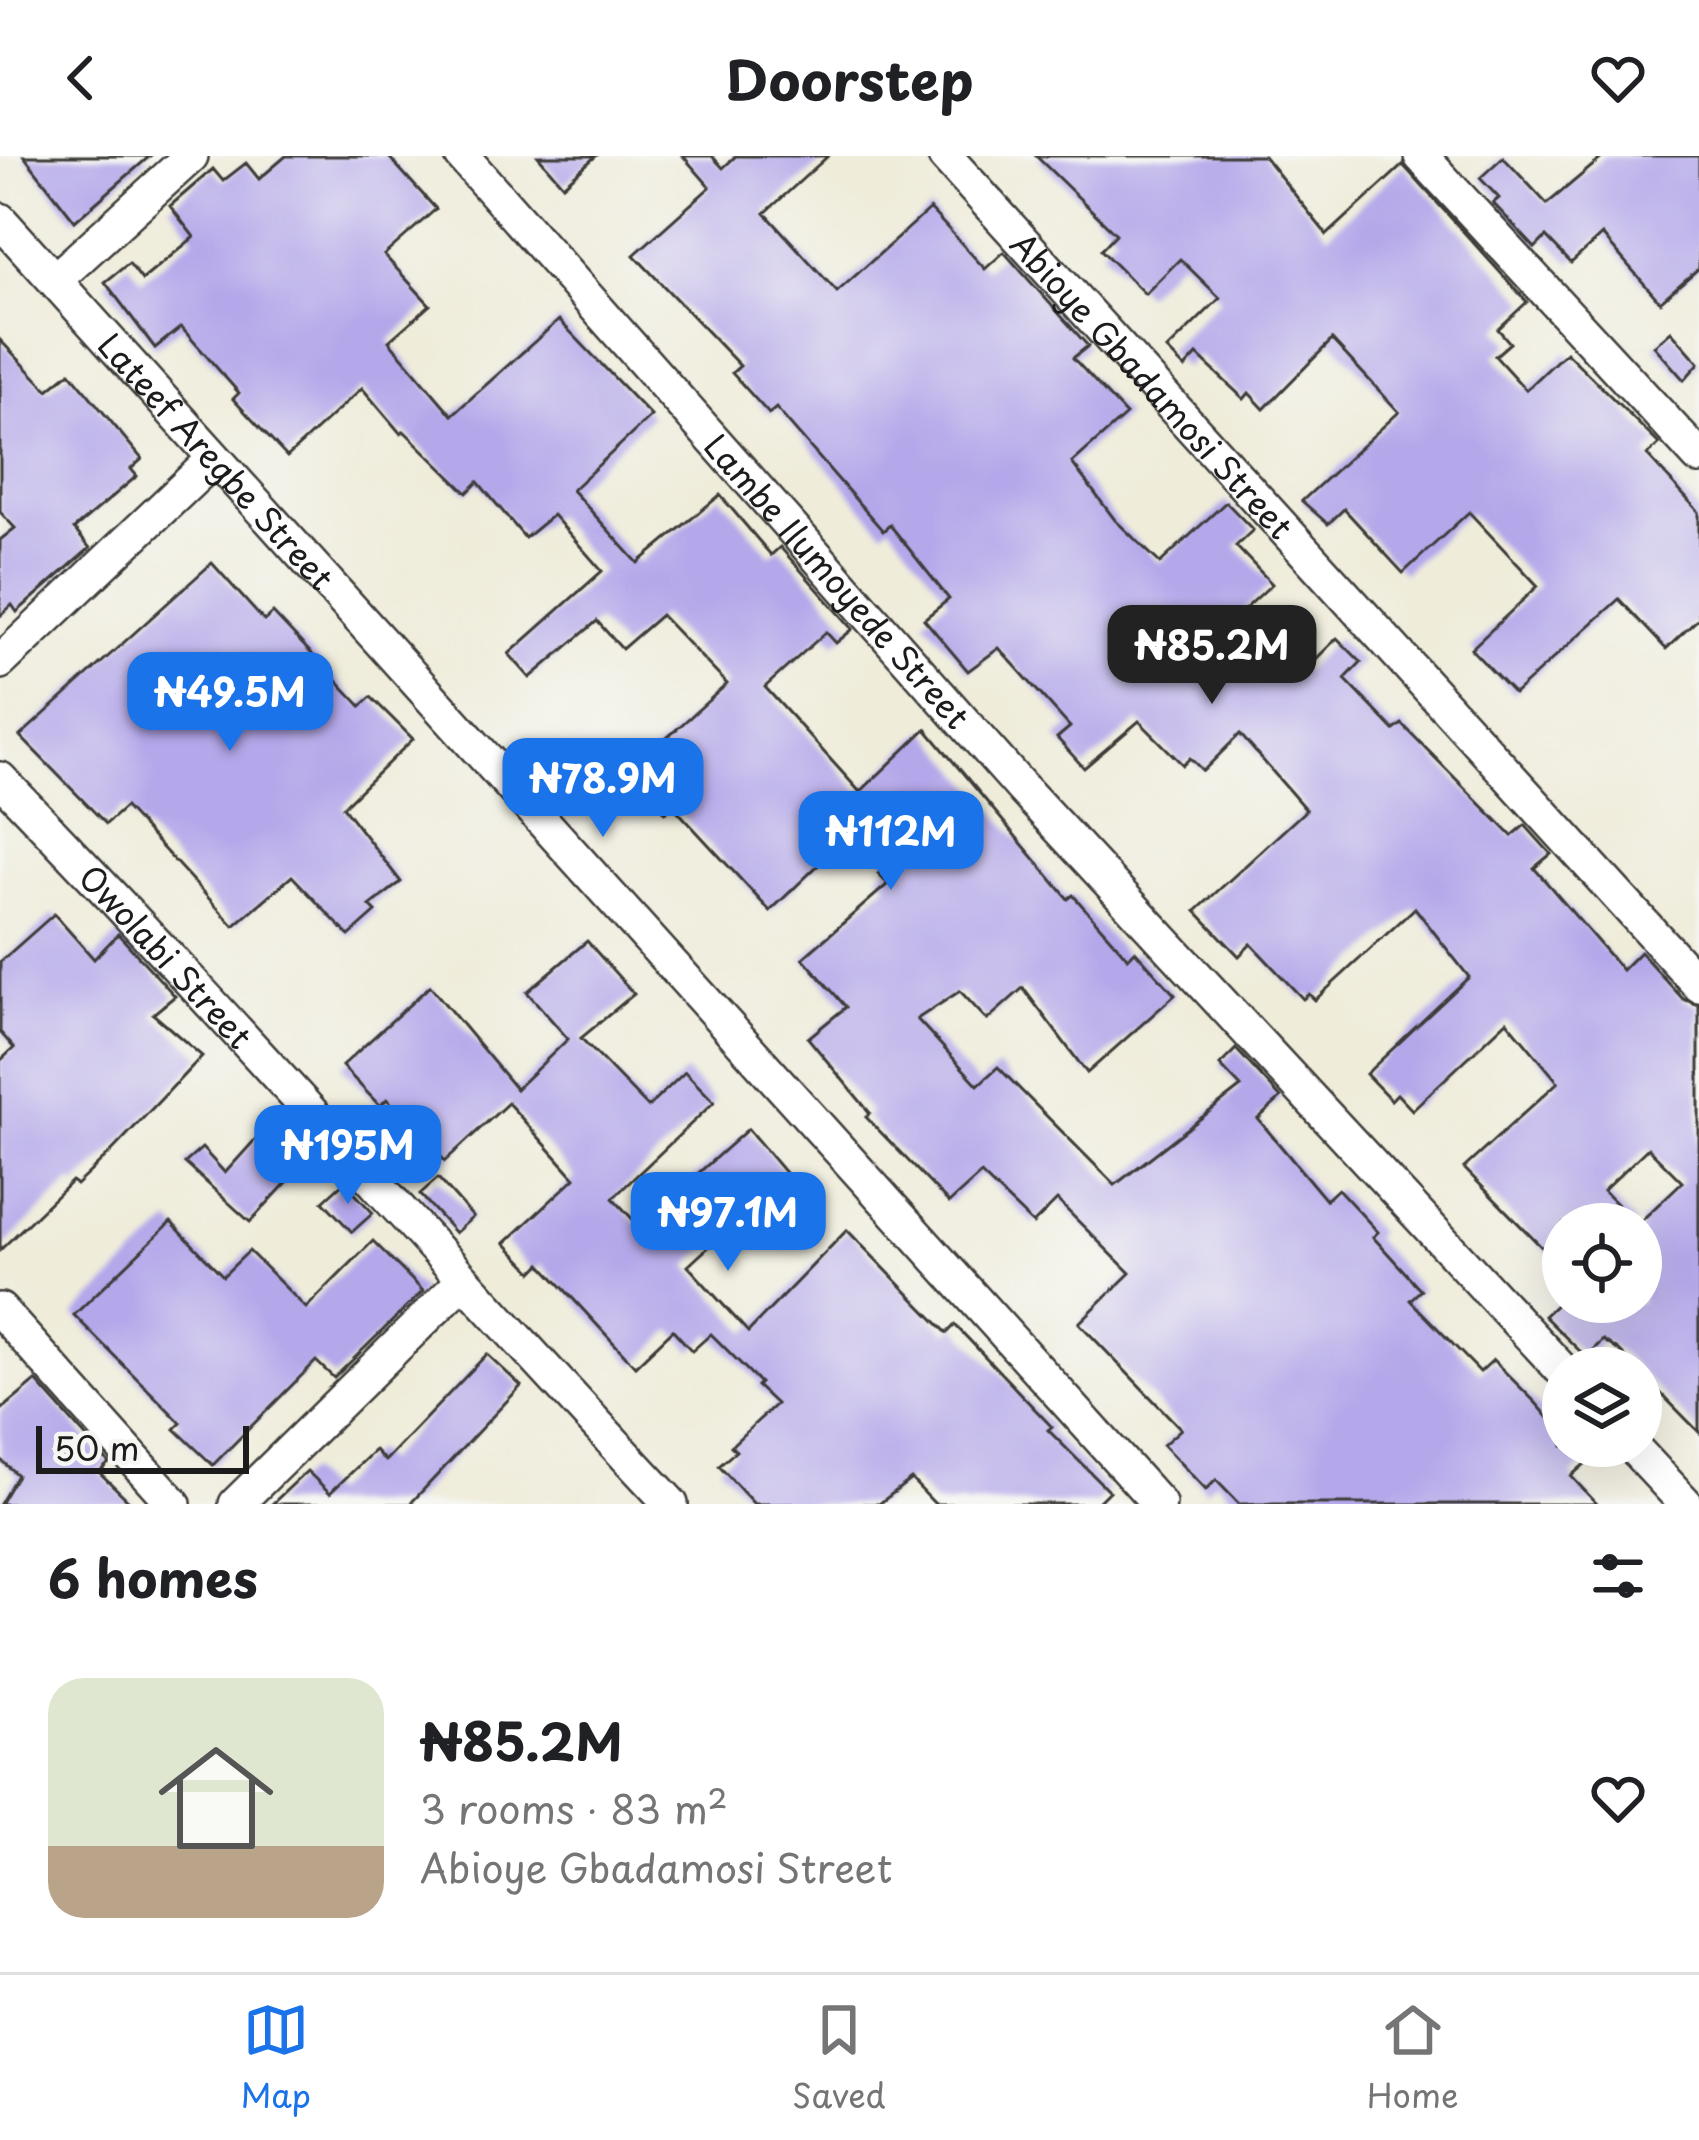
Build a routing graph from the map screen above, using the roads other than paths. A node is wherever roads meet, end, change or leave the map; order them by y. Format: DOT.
graph roads {
  1 [pos="191,156"];
  2 [pos="462,156"];
  3 [pos="945,156"];
  4 [pos="1421,156"];
  5 [pos="0,220"];
  6 [pos="55,280"];
  7 [pos="1699,457"];
  8 [pos="212,461"];
  9 [pos="0,662"];
  10 [pos="0,779"];
  11 [pos="1699,985"];
  12 [pos="462,1282"];
  13 [pos="0,1310"];
  14 [pos="1542,1348"];
  15 [pos="1652,1467"];
  16 [pos="173,1504"];
  17 [pos="236,1504"];
  18 [pos="671,1504"];
  19 [pos="1159,1504"];
  20 [pos="1686,1504"];
  1 -- 6 [label="street"];
  2 -- 14 [label="street, Lambe Ilumoyede Street"];
  3 -- 11 [label="street, Abioye Gbadamosi Street"];
  4 -- 7 [label="street"];
  5 -- 6 [label="street, Lateef Aregbe Street"];
  6 -- 8 [label="street, Lateef Aregbe Street"];
  8 -- 9 [label="street"];
  8 -- 19 [label="street, Lateef Aregbe Street"];
  10 -- 12 [label="street, Owolabi Street"];
  12 -- 17 [label="street"];
  12 -- 18 [label="street, Owolabi Street"];
  13 -- 16 [label="street"];
  15 -- 20 [label="street"];
}
